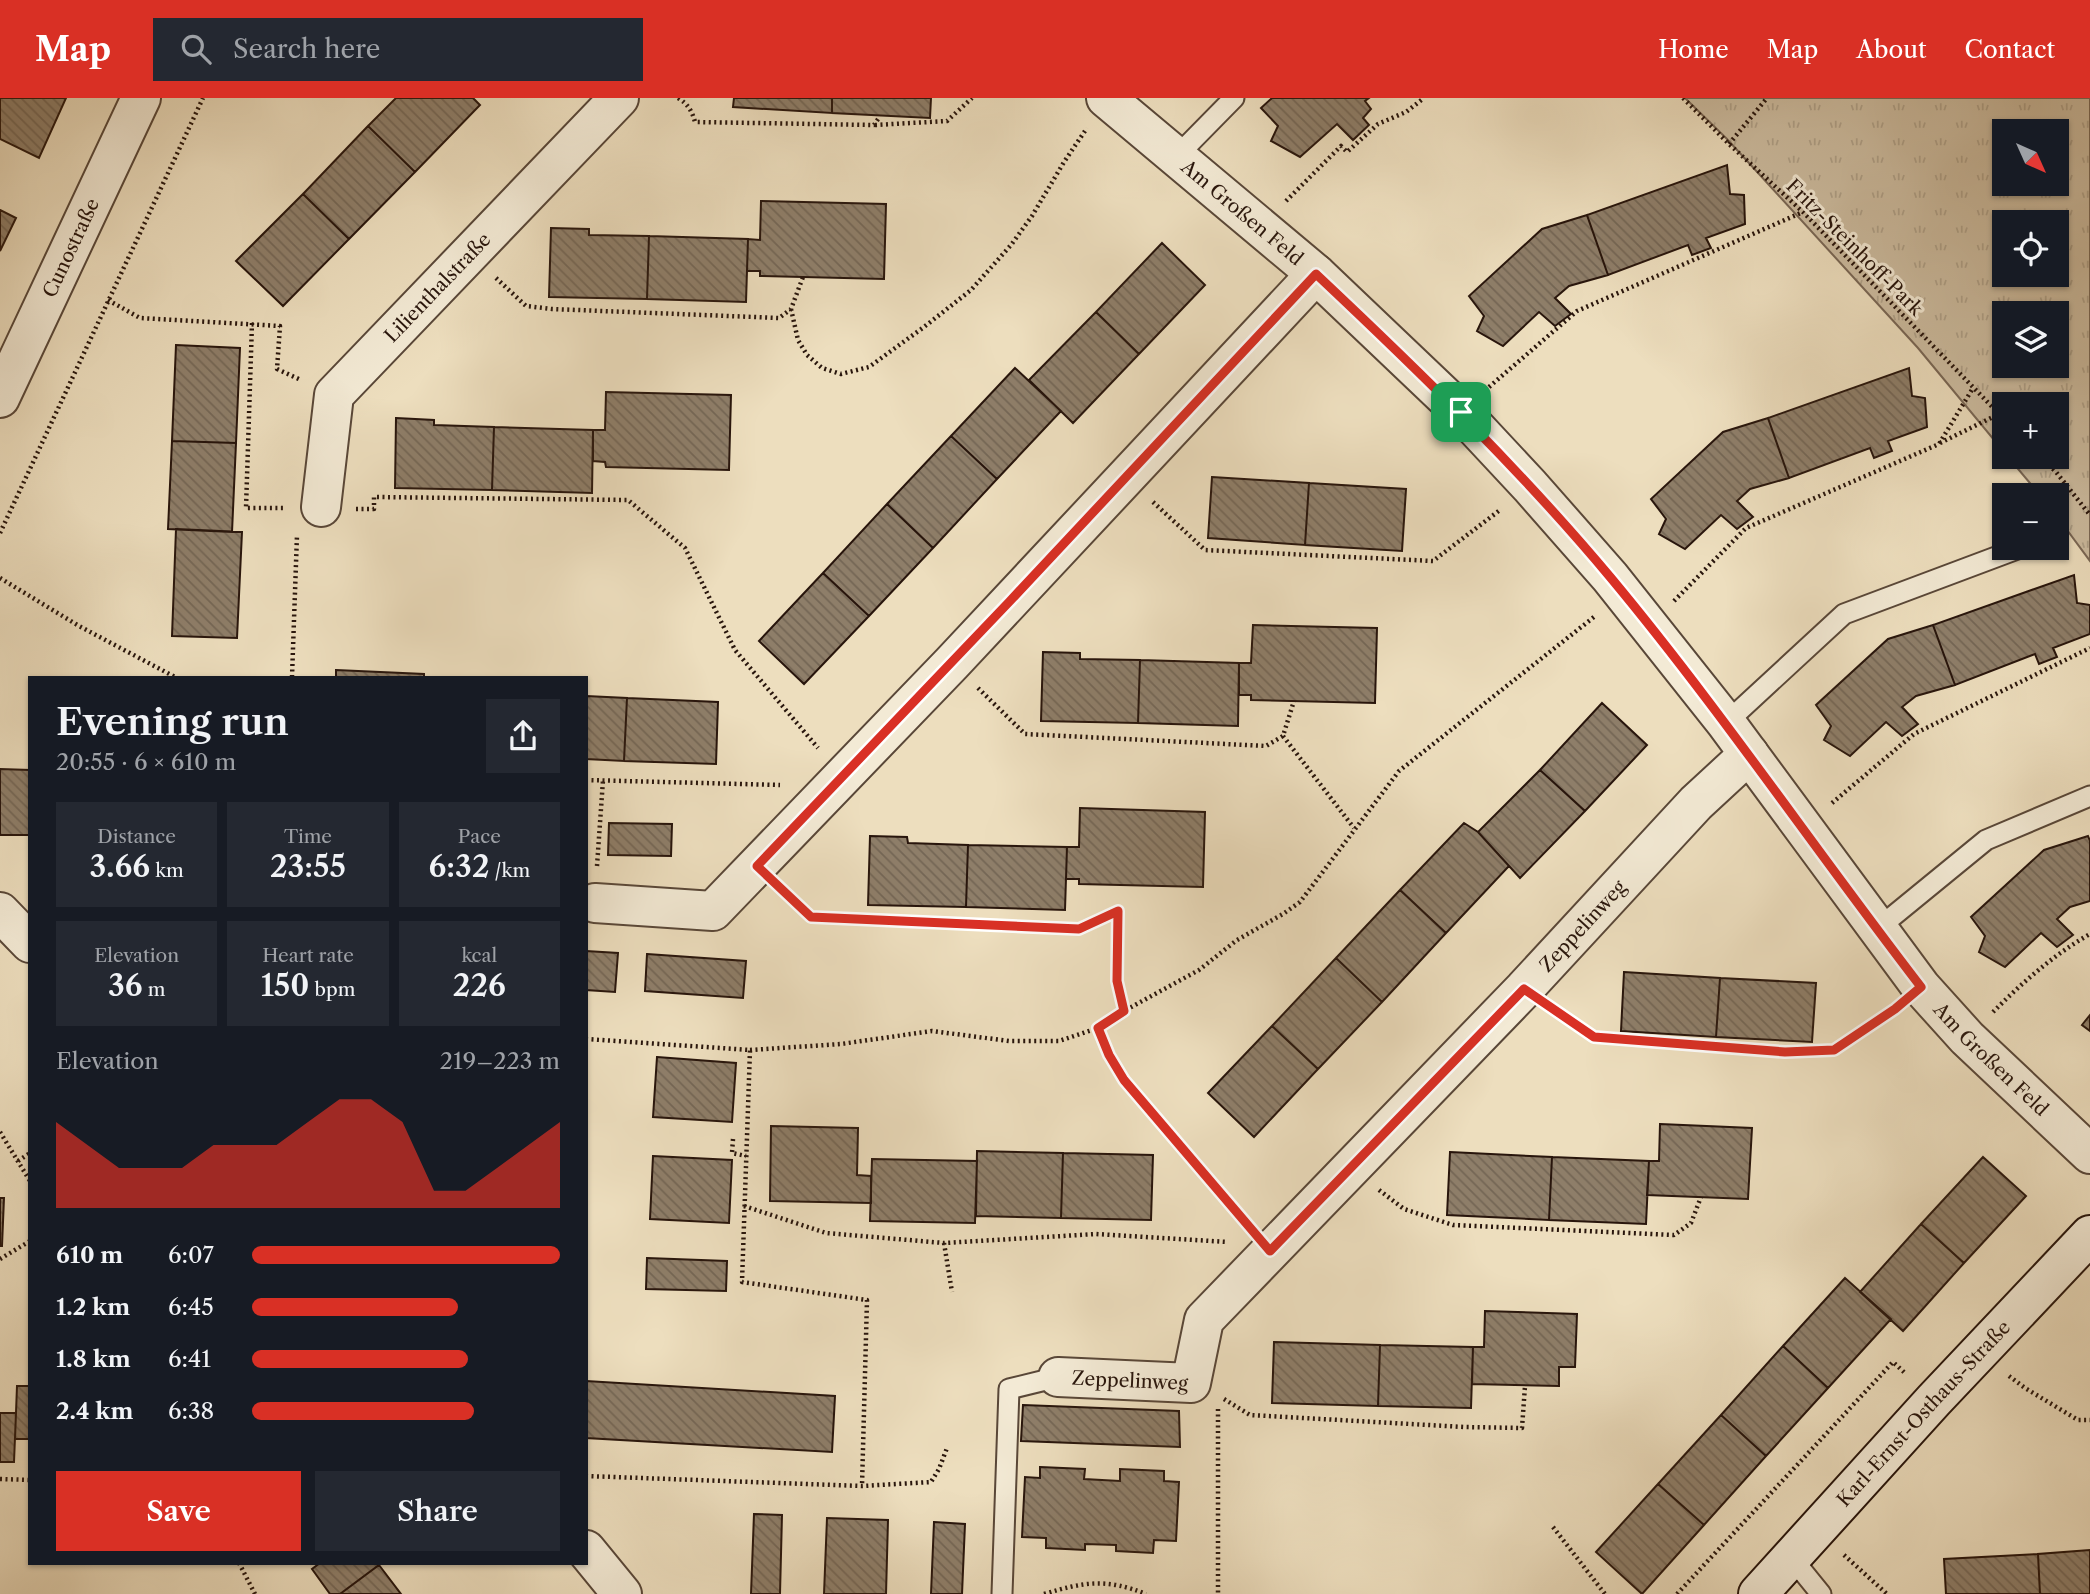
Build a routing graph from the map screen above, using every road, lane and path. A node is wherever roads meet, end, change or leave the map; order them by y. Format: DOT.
graph roads {
  1 [pos="141,98"];
  2 [pos="203,98"];
  3 [pos="619,98"];
  4 [pos="678,98"];
  5 [pos="972,98"];
  6 [pos="1107,98"];
  7 [pos="1234,98"];
  8 [pos="1424,98"];
  9 [pos="1683,98"];
  10 [pos="1767,98"];
  11 [pos="880,116"];
  12 [pos="874,125"];
  13 [pos="1729,144"];
  14 [pos="1177,156"];
  15 [pos="1803,212"];
  16 [pos="1260,226"];
  17 [pos="470,254"];
  18 [pos="1316,274"];
  19 [pos="803,277"];
  20 [pos="108,300"];
  21 [pos="790,309"];
  22 [pos="252,323"];
  23 [pos="1973,388"];
  24 [pos="334,395"];
  25 [pos="0,398"];
  26 [pos="1992,407"];
  27 [pos="1461,412"];
  28 [pos="1992,418"];
  29 [pos="1939,444"];
  30 [pos="2053,469"];
  31 [pos="1127,478"];
  32 [pos="1530,486"];
  33 [pos="309,508"];
  34 [pos="2090,514"];
  35 [pos="0,533"];
  36 [pos="1992,558"];
  37 [pos="0,578"];
  38 [pos="1623,593"];
  39 [pos="1649,626"];
  40 [pos="2090,648"];
  41 [pos="952,663"];
  42 [pos="173,676"];
  43 [pos="292,676"];
  44 [pos="1294,701"];
  45 [pos="1726,723"];
  46 [pos="1283,736"];
  47 [pos="1749,754"];
  48 [pos="588,780"];
  49 [pos="603,780"];
  50 [pos="838,782"];
  51 [pos="2090,796"];
  52 [pos="1354,828"];
  53 [pos="1802,828"];
  54 [pos="757,866"];
  55 [pos="595,903"];
  56 [pos="0,912"];
  57 [pos="1876,930"];
  58 [pos="2090,934"];
  59 [pos="28,941"];
  60 [pos="1921,987"];
  61 [pos="1524,989"];
  62 [pos="1124,1011"];
  63 [pos="1098,1028"];
  64 [pos="1967,1038"];
  65 [pos="588,1039"];
  66 [pos="750,1051"];
  67 [pos="0,1132"];
  68 [pos="733,1139"];
  69 [pos="28,1154"];
  70 [pos="2090,1154"];
  71 [pos="746,1156"];
  72 [pos="18,1161"];
  73 [pos="1351,1167"];
  74 [pos="28,1178"];
  75 [pos="1701,1197"];
  76 [pos="744,1206"];
  77 [pos="2090,1235"];
  78 [pos="28,1242"];
  79 [pos="944,1243"];
  80 [pos="1264,1243"];
  81 [pos="0,1259"];
  82 [pos="952,1292"];
  83 [pos="1978,1352"];
  84 [pos="1058,1377"];
  85 [pos="1525,1386"];
  86 [pos="1204,1389"];
  87 [pos="1934,1400"];
  88 [pos="2090,1420"];
  89 [pos="947,1448"];
  90 [pos="588,1476"];
  91 [pos="0,1479"];
  92 [pos="28,1480"];
  93 [pos="862,1486"];
  94 [pos="1553,1527"];
  95 [pos="1816,1528"];
  96 [pos="588,1552"];
  97 [pos="1791,1557"];
  98 [pos="240,1565"];
  99 [pos="255,1594"];
  100 [pos="622,1594"];
  101 [pos="1002,1594"];
  102 [pos="1044,1594"];
  103 [pos="1146,1594"];
  104 [pos="1218,1594"];
  105 [pos="1605,1594"];
  106 [pos="1677,1594"];
  107 [pos="1758,1594"];
  108 [pos="1821,1594"];
  109 [pos="1888,1594"];
  1 -- 25 [label="street, Cunostraße"];
  2 -- 20 [label="path"];
  3 -- 17 [label="street, Lilienthalstraße"];
  4 -- 12 [label="path"];
  5 -- 12 [label="path"];
  6 -- 14 [label="street, Am Großen Feld"];
  6 -- 21 [label="path"];
  7 -- 14 [label="lane"];
  8 -- 16 [label="path"];
  9 -- 13 [label="path, Fritz-Steinhoff-Park"];
  10 -- 13 [label="path"];
  11 -- 12 [label="path"];
  13 -- 15 [label="path, Fritz-Steinhoff-Park"];
  14 -- 16 [label="street, Am Großen Feld"];
  15 -- 23 [label="path, Fritz-Steinhoff-Park"];
  15 -- 27 [label="path"];
  16 -- 18 [label="street, Am Großen Feld"];
  17 -- 21 [label="path"];
  17 -- 24 [label="street, Lilienthalstraße"];
  18 -- 27 [label="street, Am Großen Feld"];
  18 -- 31 [label="street"];
  19 -- 21 [label="path"];
  20 -- 22 [label="path"];
  20 -- 35 [label="path"];
  22 -- 24 [label="path"];
  22 -- 33 [label="path"];
  23 -- 26 [label="path, Fritz-Steinhoff-Park"];
  23 -- 29 [label="path"];
  24 -- 33 [label="street"];
  27 -- 32 [label="street, Am Großen Feld"];
  28 -- 29 [label="path"];
  29 -- 39 [label="path"];
  30 -- 34 [label="path"];
  31 -- 32 [label="path"];
  31 -- 41 [label="street"];
  32 -- 38 [label="street, Am Großen Feld"];
  33 -- 43 [label="path"];
  33 -- 50 [label="path"];
  36 -- 45 [label="lane"];
  37 -- 42 [label="path"];
  38 -- 39 [label="street, Am Großen Feld"];
  38 -- 52 [label="path"];
  39 -- 45 [label="street, Am Großen Feld"];
  40 -- 53 [label="path"];
  41 -- 46 [label="path"];
  41 -- 50 [label="street"];
  44 -- 46 [label="path"];
  45 -- 47 [label="street, Am Großen Feld"];
  46 -- 52 [label="path"];
  47 -- 53 [label="street, Am Großen Feld"];
  47 -- 61 [label="street, Zeppelinweg"];
  48 -- 49 [label="path"];
  49 -- 50 [label="path"];
  49 -- 55 [label="path"];
  50 -- 54 [label="street"];
  51 -- 57 [label="lane"];
  52 -- 62 [label="path"];
  53 -- 57 [label="street, Am Großen Feld"];
  54 -- 55 [label="street"];
  54 -- 62 [label="path"];
  56 -- 59 [label="street"];
  57 -- 60 [label="street, Am Großen Feld"];
  58 -- 64 [label="path"];
  60 -- 61 [label="path"];
  60 -- 64 [label="street, Am Großen Feld"];
  61 -- 73 [label="street, Zeppelinweg"];
  62 -- 63 [label="path"];
  63 -- 66 [label="path"];
  63 -- 80 [label="path"];
  64 -- 70 [label="street, Am Großen Feld"];
  65 -- 66 [label="path"];
  66 -- 71 [label="path"];
  67 -- 72 [label="path"];
  68 -- 71 [label="path"];
  69 -- 72 [label="path"];
  71 -- 76 [label="path"];
  72 -- 74 [label="path"];
  73 -- 75 [label="path"];
  73 -- 80 [label="street, Zeppelinweg"];
  76 -- 79 [label="path"];
  76 -- 93 [label="path"];
  77 -- 83 [label="street, Karl-Ernst-Osthaus-Straße"];
  78 -- 81 [label="path"];
  79 -- 80 [label="path"];
  79 -- 82 [label="path"];
  80 -- 86 [label="street, Zeppelinweg"];
  83 -- 87 [label="street, Karl-Ernst-Osthaus-Straße"];
  83 -- 88 [label="path"];
  84 -- 86 [label="street, Zeppelinweg"];
  84 -- 101 [label="lane"];
  85 -- 86 [label="path"];
  86 -- 104 [label="path"];
  87 -- 95 [label="street, Karl-Ernst-Osthaus-Straße"];
  87 -- 106 [label="path"];
  89 -- 93 [label="path"];
  90 -- 93 [label="path"];
  91 -- 92 [label="path"];
  94 -- 105 [label="path"];
  95 -- 97 [label="street, Karl-Ernst-Osthaus-Straße"];
  95 -- 109 [label="path"];
  96 -- 100 [label="street"];
  97 -- 107 [label="street, Karl-Ernst-Osthaus-Straße"];
  97 -- 108 [label="lane"];
  98 -- 99 [label="path"];
  102 -- 103 [label="path"];
}
